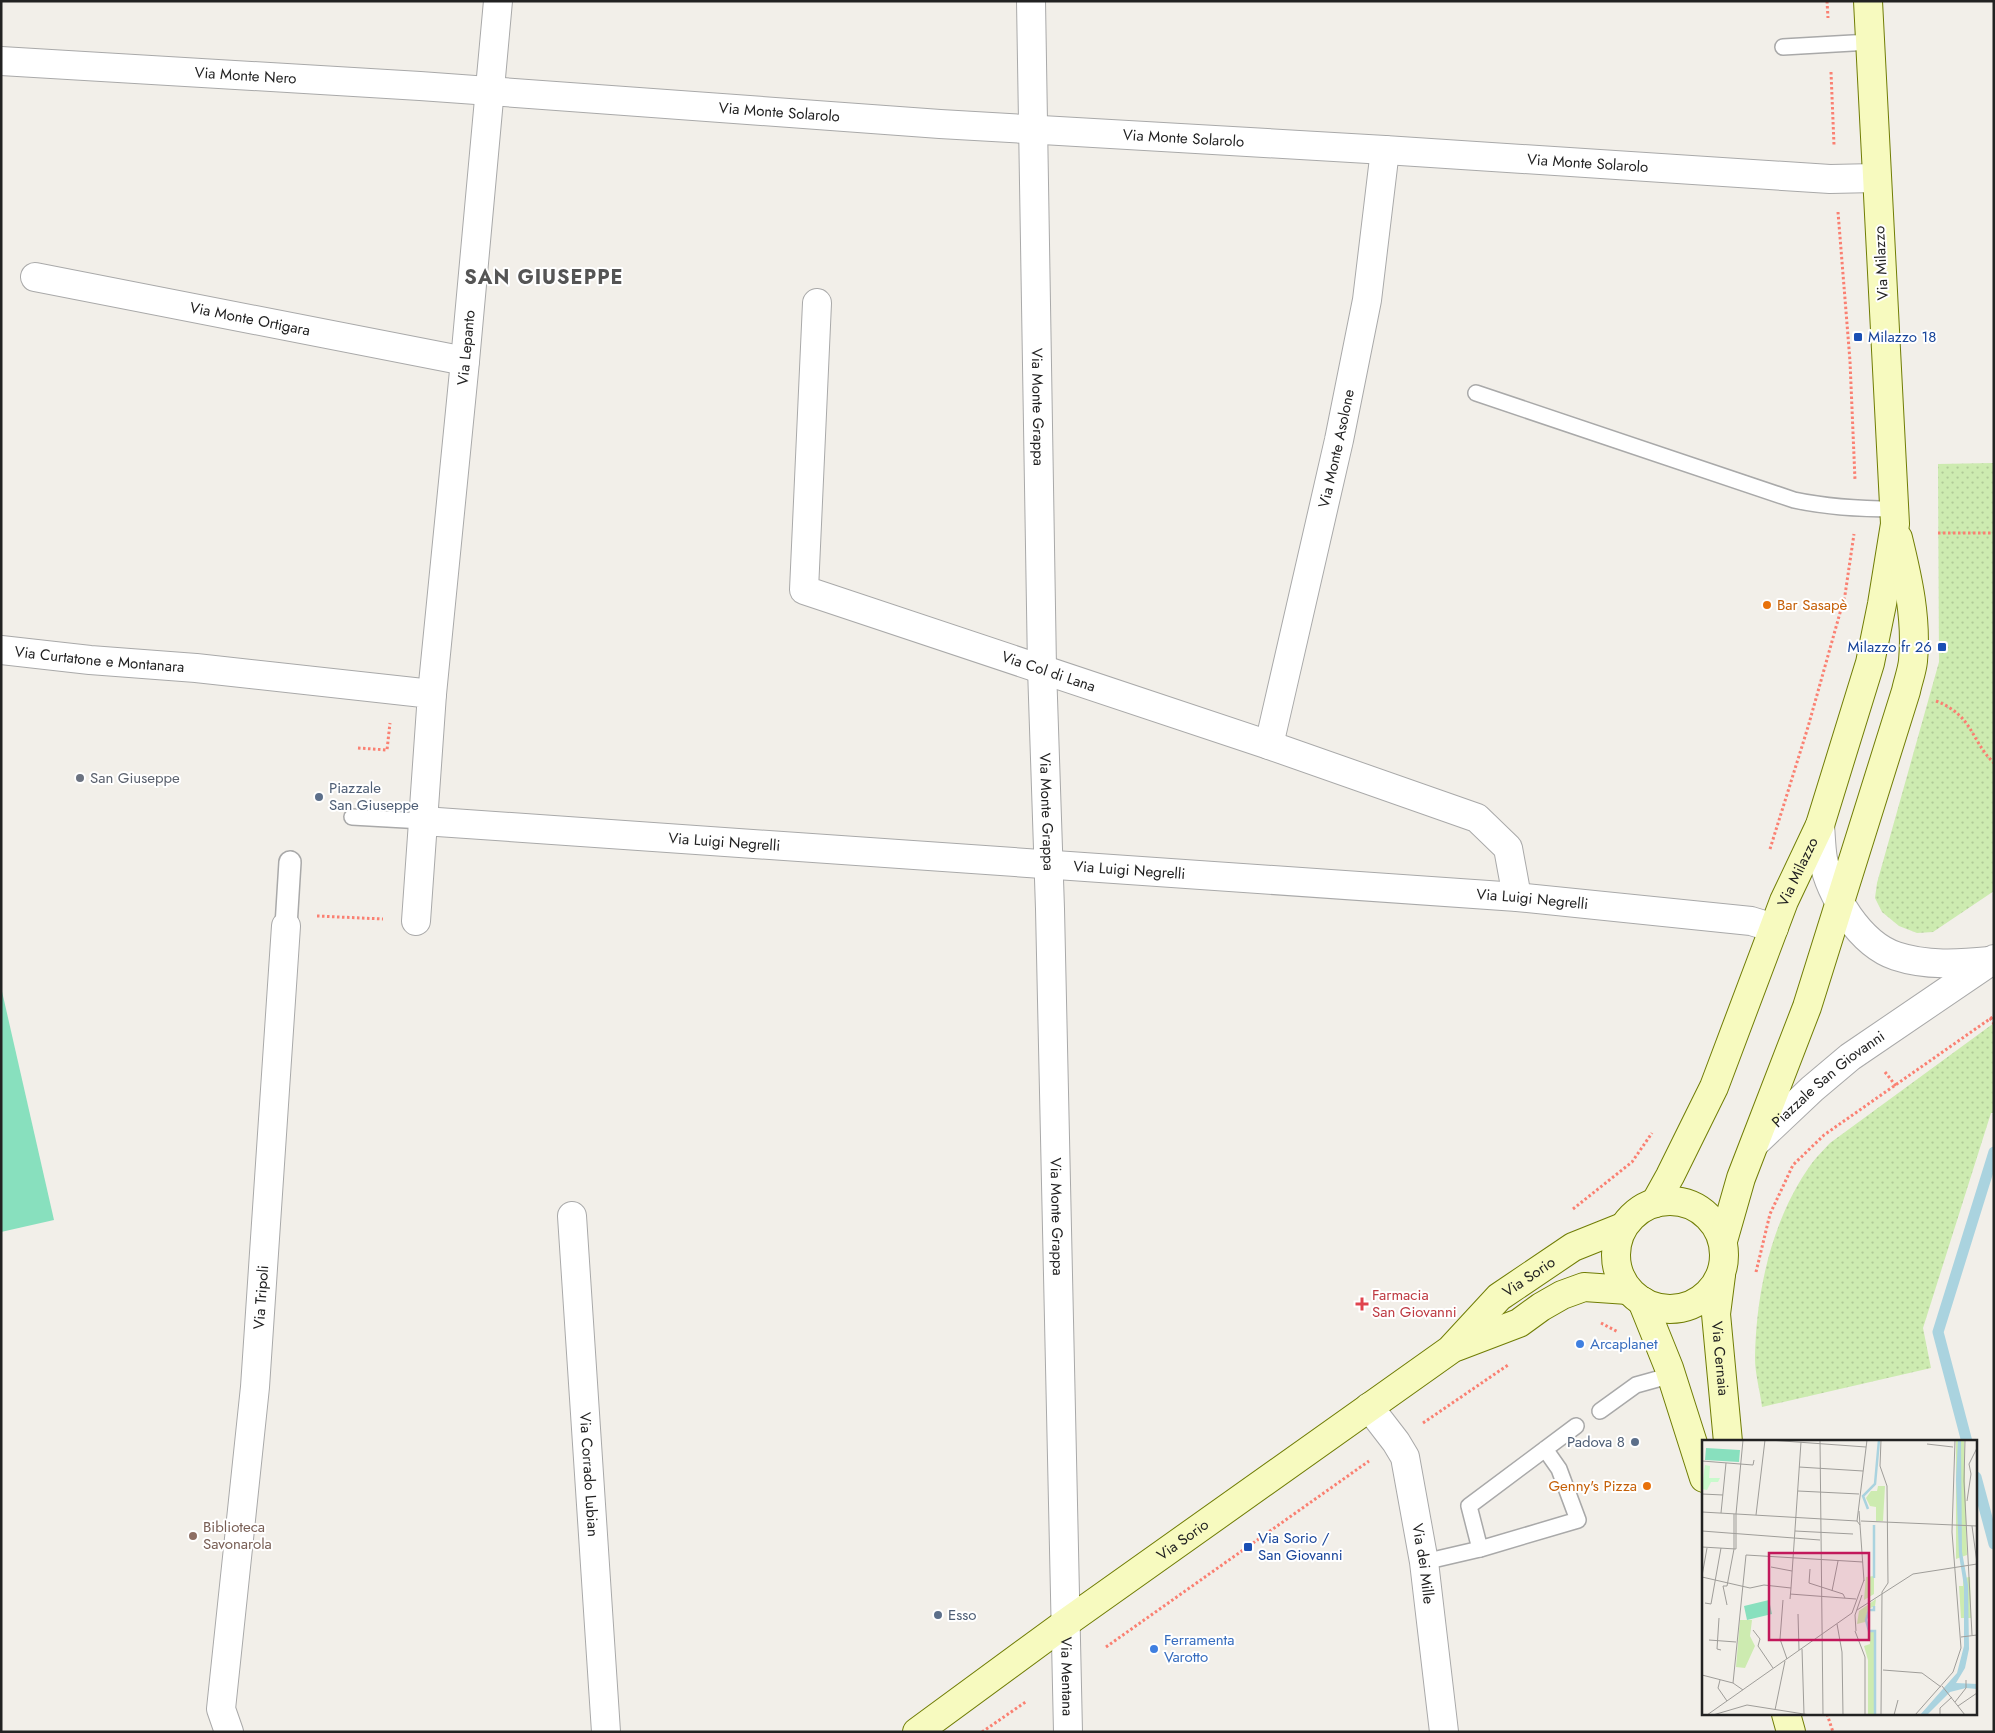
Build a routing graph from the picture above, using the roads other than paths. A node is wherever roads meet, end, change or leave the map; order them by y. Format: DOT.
graph roads {
  1 [pos="498,1"];
  2 [pos="1031,1"];
  3 [pos="1868,1"];
  4 [pos="1870,42"];
  5 [pos="1783,47"];
  6 [pos="1,61"];
  7 [pos="490,91"];
  8 [pos="1032,129"];
  9 [pos="1385,150"];
  10 [pos="1876,178"];
  11 [pos="35,278"];
  12 [pos="817,303"];
  13 [pos="466,361"];
  14 [pos="1476,393"];
  15 [pos="1894,517"];
  16 [pos="1,650"];
  17 [pos="1042,668"];
  18 [pos="432,694"];
  19 [pos="1269,745"];
  20 [pos="352,817"];
  21 [pos="423,821"];
  22 [pos="1820,825"];
  23 [pos="290,862"];
  24 [pos="1049,865"];
  25 [pos="1517,897"];
  26 [pos="1840,903"];
  27 [pos="286,920"];
  28 [pos="416,921"];
  29 [pos="1774,928"];
  30 [pos="1993,960"];
  31 [pos="1756,1142"];
  32 [pos="1655,1203"];
  33 [pos="572,1216"];
  34 [pos="1623,1227"];
  35 [pos="1723,1241"];
  36 [pos="1721,1274"];
  37 [pos="1635,1296"];
  38 [pos="1450,1350"];
  39 [pos="1672,1376"];
  40 [pos="1369,1407"];
  41 [pos="1600,1411"];
  42 [pos="1576,1426"];
  43 [pos="1728,1440"];
  44 [pos="1545,1449"];
  45 [pos="1702,1472"];
  46 [pos="1480,1549"];
  47 [pos="1424,1562"];
  48 [pos="1067,1622"];
  49 [pos="1787,1716"];
  50 [pos="229,1732"];
  51 [pos="606,1732"];
  52 [pos="917,1732"];
  53 [pos="1068,1732"];
  54 [pos="1444,1732"];
  55 [pos="1791,1732"];
  1 -- 7 [label="street, Via Lepanto"];
  2 -- 8 [label="street, Via Monte Grappa"];
  3 -- 4 [label="main road, Via Milazzo"];
  4 -- 5 [label="lane"];
  4 -- 10 [label="main road, Via Milazzo"];
  6 -- 7 [label="street, Via Monte Nero"];
  7 -- 8 [label="street, Via Monte Solarolo"];
  7 -- 13 [label="street, Via Lepanto"];
  8 -- 9 [label="street, Via Monte Solarolo"];
  8 -- 17 [label="street, Via Monte Grappa"];
  9 -- 10 [label="street, Via Monte Solarolo"];
  9 -- 19 [label="street, Via Monte Asolone"];
  10 -- 15 [label="main road, Via Milazzo"];
  11 -- 13 [label="street, Via Monte Ortigara"];
  12 -- 17 [label="street, Via Col di Lana"];
  13 -- 18 [label="street, Via Lepanto"];
  14 -- 15 [label="lane"];
  15 -- 22 [label="main road, Via Milazzo"];
  15 -- 26 [label="main road, Via Milazzo"];
  16 -- 18 [label="street, Via Curtatone e Montanara"];
  17 -- 19 [label="street, Via Col di Lana"];
  17 -- 24 [label="street, Via Monte Grappa"];
  18 -- 21 [label="street"];
  19 -- 25 [label="street, Via Col di Lana"];
  20 -- 21 [label="lane"];
  21 -- 24 [label="street, Via Luigi Negrelli"];
  21 -- 28 [label="street"];
  22 -- 26 [label="street, Piazzale San Giovanni"];
  22 -- 29 [label="main road, Via Milazzo"];
  23 -- 27 [label="street, Via Tripoli"];
  24 -- 25 [label="street, Via Luigi Negrelli"];
  24 -- 48 [label="street, Via Monte Grappa"];
  25 -- 29 [label="street, Via Luigi Negrelli"];
  26 -- 30 [label="street, Piazzale San Giovanni"];
  26 -- 31 [label="main road, Via Milazzo"];
  27 -- 50 [label="street, Via Tripoli"];
  29 -- 32 [label="main road, Via Milazzo"];
  30 -- 31 [label="street, Piazzale San Giovanni"];
  31 -- 35 [label="main road, Piazzale San Giovanni"];
  32 -- 34 [label="main road"];
  32 -- 35 [label="main road"];
  33 -- 51 [label="street, Via Corrado Lubian"];
  34 -- 37 [label="main road"];
  34 -- 38 [label="main road, Via Sorio"];
  35 -- 36 [label="main road, Piazzale San Giovanni"];
  36 -- 37 [label="main road, Piazzale San Giovanni"];
  36 -- 43 [label="main road, Via Cernaia"];
  37 -- 38 [label="main road, Via Sorio"];
  37 -- 39 [label="main road"];
  38 -- 40 [label="main road, Via Sorio"];
  39 -- 41 [label="lane"];
  39 -- 45 [label="main road"];
  40 -- 47 [label="street, Via dei Mille"];
  40 -- 48 [label="main road, Via Sorio"];
  42 -- 44 [label="lane"];
  44 -- 46 [label="lane"];
  44 -- 46 [label="lane"];
  46 -- 47 [label="lane"];
  47 -- 54 [label="street, Via dei Mille"];
  48 -- 52 [label="main road, Via Sorio"];
  48 -- 53 [label="street, Via Mentana"];
  49 -- 55 [label="main road"];
}
